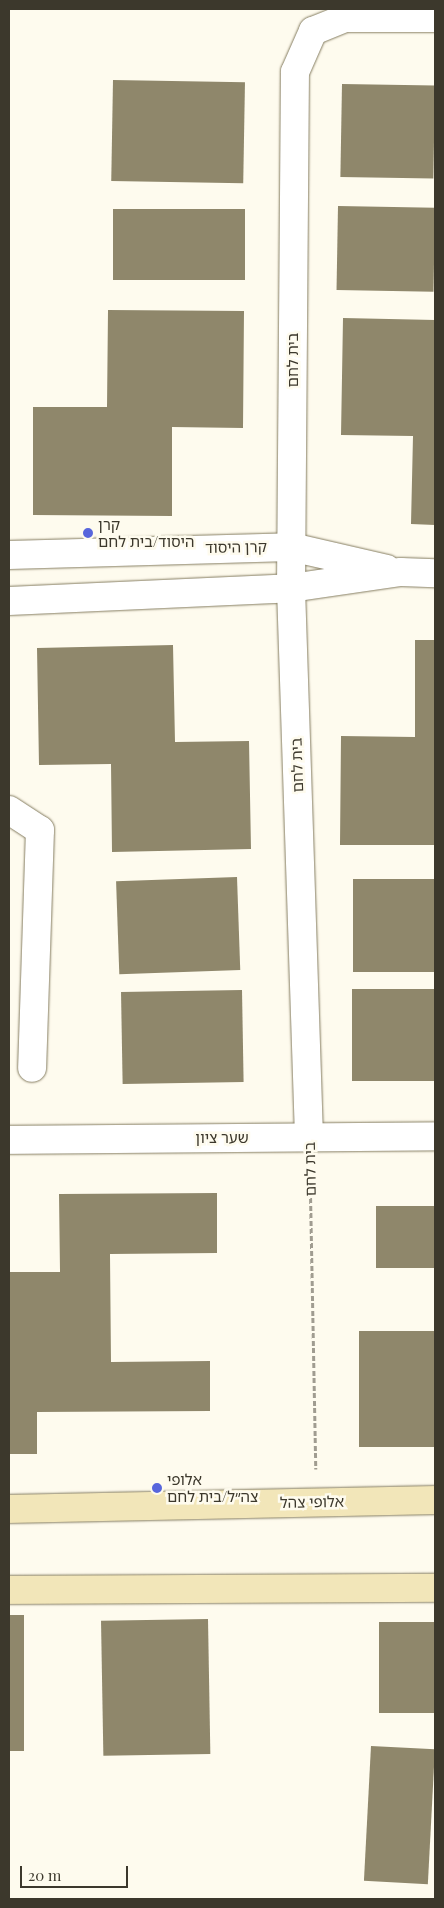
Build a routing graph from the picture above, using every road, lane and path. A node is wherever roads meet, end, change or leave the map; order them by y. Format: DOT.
graph roads {
  1 [pos="435,18"];
  2 [pos="291,546"];
  3 [pos="9,555"];
  4 [pos="401,572"];
  5 [pos="435,573"];
  6 [pos="291,588"];
  7 [pos="9,601"];
  8 [pos="9,810"];
  9 [pos="32,1068"];
  10 [pos="435,1136"];
  11 [pos="309,1138"];
  12 [pos="9,1140"];
  13 [pos="435,1500"];
  14 [pos="316,1502"];
  15 [pos="9,1508"];
  16 [pos="435,1588"];
  17 [pos="9,1590"];
  1 -- 2 [label="street, בית לחם"];
  2 -- 3 [label="street, קרן היסוד"];
  2 -- 4 [label="street, קרן היסוד"];
  2 -- 6 [label="street, בית לחם"];
  4 -- 5 [label="street, קרן היסוד"];
  4 -- 6 [label="street, קרן היסוד"];
  6 -- 7 [label="street, קרן היסוד"];
  6 -- 11 [label="street, בית לחם"];
  8 -- 9 [label="street"];
  10 -- 11 [label="street, שער ציון"];
  11 -- 12 [label="street, שער ציון"];
  11 -- 14 [label="path, בית לחם"];
  13 -- 14 [label="main road, אלופי צהל"];
  14 -- 15 [label="main road, אלופי צהל"];
  16 -- 17 [label="main road"];
}
